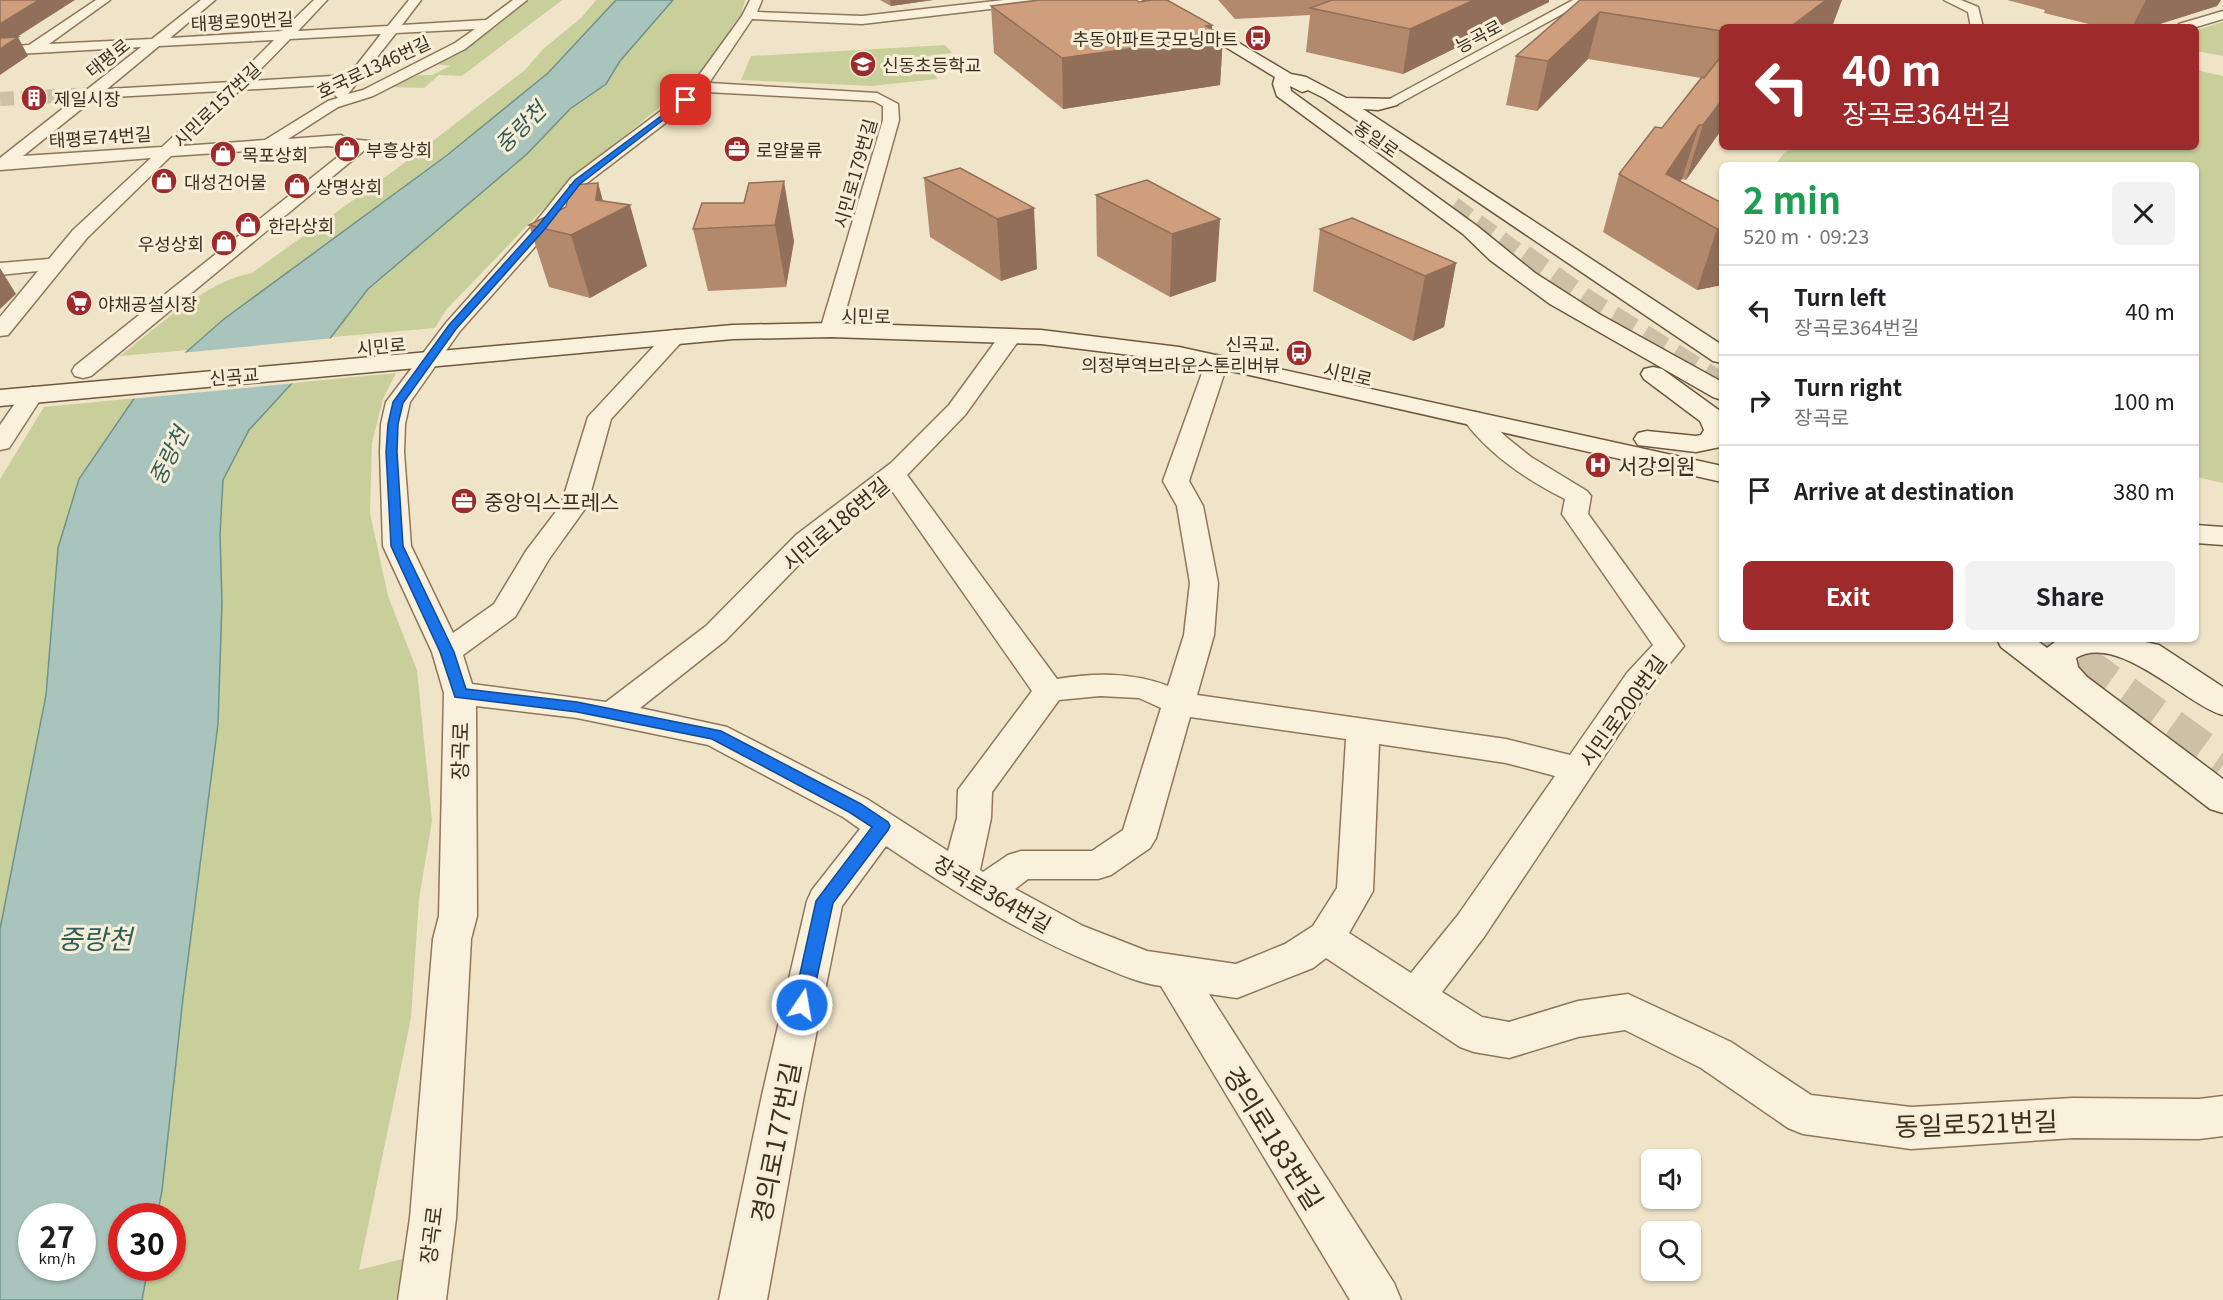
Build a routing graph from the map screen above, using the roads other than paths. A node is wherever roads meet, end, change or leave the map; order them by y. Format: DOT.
graph roads {
  1 [pos="104,0"];
  2 [pos="209,0"];
  3 [pos="321,0"];
  4 [pos="415,0"];
  5 [pos="521,0"];
  6 [pos="756,0"];
  7 [pos="1032,0"];
  8 [pos="1130,0"];
  9 [pos="1582,0"];
  10 [pos="1950,0"];
  11 [pos="484,8"];
  12 [pos="749,15"];
  13 [pos="2223,15"];
  14 [pos="474,24"];
  15 [pos="490,24"];
  16 [pos="1976,24"];
  17 [pos="2194,24"];
  18 [pos="392,29"];
  19 [pos="285,35"];
  20 [pos="155,43"];
  21 [pos="33,50"];
  22 [pos="0,51"];
  23 [pos="1283,76"];
  24 [pos="353,79"];
  25 [pos="236,86"];
  26 [pos="703,87"];
  27 [pos="91,94"];
  28 [pos="1391,102"];
  29 [pos="1341,103"];
  30 [pos="333,104"];
  31 [pos="1367,119"];
  32 [pos="269,144"];
  33 [pos="168,151"];
  34 [pos="2,164"];
  35 [pos="1462,204"];
  36 [pos="56,264"];
  37 [pos="0,269"];
  38 [pos="1598,273"];
  39 [pos="1535,283"];
  40 [pos="832,322"];
  41 [pos="0,330"];
  42 [pos="676,336"];
  43 [pos="1011,336"];
  44 [pos="426,350"];
  45 [pos="1719,354"];
  46 [pos="1217,362"];
  47 [pos="83,371"];
  48 [pos="0,382"];
  49 [pos="1719,390"];
  50 [pos="45,392"];
  51 [pos="0,398"];
  52 [pos="1475,419"];
  53 [pos="1613,434"];
  54 [pos="0,443"];
  55 [pos="1719,455"];
  56 [pos="1719,473"];
  57 [pos="893,474"];
  58 [pos="2199,534"];
  59 [pos="2223,536"];
  60 [pos="2199,553"];
  61 [pos="2223,554"];
  62 [pos="2017,642"];
  63 [pos="2129,642"];
  64 [pos="447,652"];
  65 [pos="2164,664"];
  66 [pos="2078,690"];
  67 [pos="1049,691"];
  68 [pos="460,693"];
  69 [pos="2223,703"];
  70 [pos="1180,704"];
  71 [pos="611,714"];
  72 [pos="1363,729"];
  73 [pos="1578,770"];
  74 [pos="2223,799"];
  75 [pos="882,826"];
  76 [pos="973,884"];
  77 [pos="1326,937"];
  78 [pos="1174,973"];
  79 [pos="1415,997"];
  80 [pos="2223,1116"];
  81 [pos="422,1300"];
  82 [pos="742,1300"];
  83 [pos="1377,1300"];
  1 -- 21 [label="street"];
  2 -- 20 [label="street, 태평로"];
  3 -- 19 [label="street, 시민로157번길"];
  4 -- 18 [label="street"];
  5 -- 15 [label="street, 호국로1346번길"];
  6 -- 12 [label="street, 장곡로"];
  7 -- 12 [label="street"];
  8 -- 23 [label="street, 동일로"];
  9 -- 28 [label="street, 능곡로"];
  10 -- 16 [label="street"];
  11 -- 14 [label="street"];
  12 -- 26 [label="street, 장곡로"];
  13 -- 17 [label="street"];
  14 -- 15 [label="street, 태평로90번길"];
  14 -- 18 [label="street, 태평로90번길"];
  15 -- 30 [label="street, 호국로1346번길"];
  18 -- 19 [label="street, 태평로90번길"];
  18 -- 24 [label="street"];
  19 -- 20 [label="street, 태평로90번길"];
  19 -- 25 [label="street, 시민로157번길"];
  20 -- 21 [label="street, 태평로90번길"];
  20 -- 27 [label="street, 태평로"];
  21 -- 22 [label="street, 태평로90번길"];
  23 -- 29 [label="street"];
  23 -- 35 [label="street, 동일로"];
  23 -- 39 [label="street"];
  24 -- 25 [label="street"];
  24 -- 30 [label="street"];
  25 -- 27 [label="street"];
  25 -- 33 [label="street, 시민로157번길"];
  26 -- 40 [label="street, 시민로179번길"];
  26 -- 44 [label="street, 장곡로"];
  27 -- 34 [label="street, 태평로"];
  28 -- 29 [label="street"];
  28 -- 31 [label="street"];
  29 -- 31 [label="street"];
  30 -- 32 [label="street, 호국로1346번길"];
  31 -- 38 [label="street"];
  32 -- 33 [label="street, 태평로74번길"];
  32 -- 47 [label="street, 태평로74번길"];
  33 -- 34 [label="street, 태평로74번길"];
  33 -- 36 [label="street, 시민로157번길"];
  36 -- 37 [label="street"];
  36 -- 41 [label="street, 시민로157번길"];
  38 -- 39 [label="street"];
  38 -- 45 [label="street"];
  39 -- 49 [label="street"];
  39 -- 53 [label="street"];
  40 -- 42 [label="street, 시민로"];
  40 -- 43 [label="street, 시민로"];
  40 -- 44 [label="street, 시민로"];
  40 -- 53 [label="street, 시민로"];
  42 -- 44 [label="street, 시민로"];
  42 -- 64 [label="street"];
  43 -- 46 [label="street, 시민로"];
  43 -- 57 [label="street, 시민로186번길"];
  44 -- 47 [label="street, 시민로"];
  44 -- 50 [label="street, 신곡교"];
  44 -- 64 [label="street, 장곡로"];
  46 -- 52 [label="street, 시민로"];
  46 -- 70 [label="street"];
  47 -- 48 [label="street, 시민로"];
  50 -- 51 [label="street"];
  50 -- 54 [label="street"];
  52 -- 56 [label="street, 시민로"];
  52 -- 73 [label="street, 시민로200번길"];
  53 -- 55 [label="street, 시민로"];
  57 -- 67 [label="street"];
  57 -- 71 [label="street, 시민로186번길"];
  58 -- 59 [label="street"];
  60 -- 61 [label="street"];
  62 -- 66 [label="street"];
  63 -- 65 [label="street"];
  64 -- 68 [label="street, 장곡로"];
  65 -- 66 [label="street"];
  65 -- 69 [label="street"];
  66 -- 74 [label="street"];
  67 -- 70 [label="street"];
  67 -- 76 [label="street"];
  68 -- 71 [label="street, 장곡로364번길"];
  68 -- 81 [label="street, 장곡로"];
  70 -- 72 [label="street"];
  70 -- 76 [label="street"];
  71 -- 75 [label="street, 장곡로364번길"];
  72 -- 73 [label="street"];
  72 -- 77 [label="street, 장곡로364번길"];
  73 -- 79 [label="street, 시민로200번길"];
  75 -- 76 [label="street, 장곡로364번길"];
  75 -- 82 [label="street, 경의로177번길"];
  76 -- 78 [label="street, 장곡로364번길"];
  77 -- 78 [label="street, 장곡로364번길"];
  77 -- 79 [label="street"];
  78 -- 83 [label="street, 경의로183번길"];
  79 -- 80 [label="street, 동일로521번길"];
}
